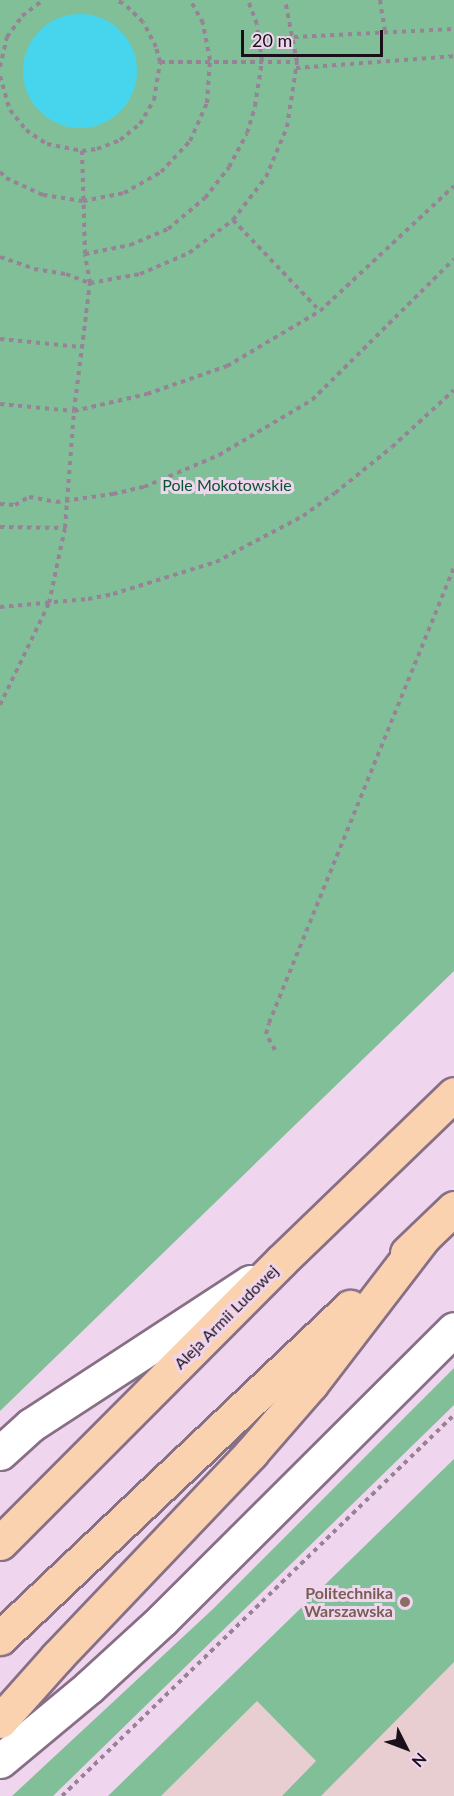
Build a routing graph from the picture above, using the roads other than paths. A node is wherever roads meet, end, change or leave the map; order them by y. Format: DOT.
graph roads {
  1 [pos="454,1094"];
  2 [pos="454,1208"];
  3 [pos="423,1238"];
  4 [pos="281,1261"];
  5 [pos="454,1329"];
  6 [pos="0,1453"];
  7 [pos="0,1543"];
  8 [pos="0,1638"];
  9 [pos="0,1721"];
  10 [pos="0,1761"];
  1 -- 4 [label="main road, Aleja Armii Ludowej"];
  2 -- 3 [label="main road"];
  3 -- 8 [label="main road"];
  3 -- 9 [label="main road"];
  4 -- 6 [label="main road"];
  4 -- 7 [label="main road, Aleja Armii Ludowej"];
  5 -- 10 [label="main road"];
}
